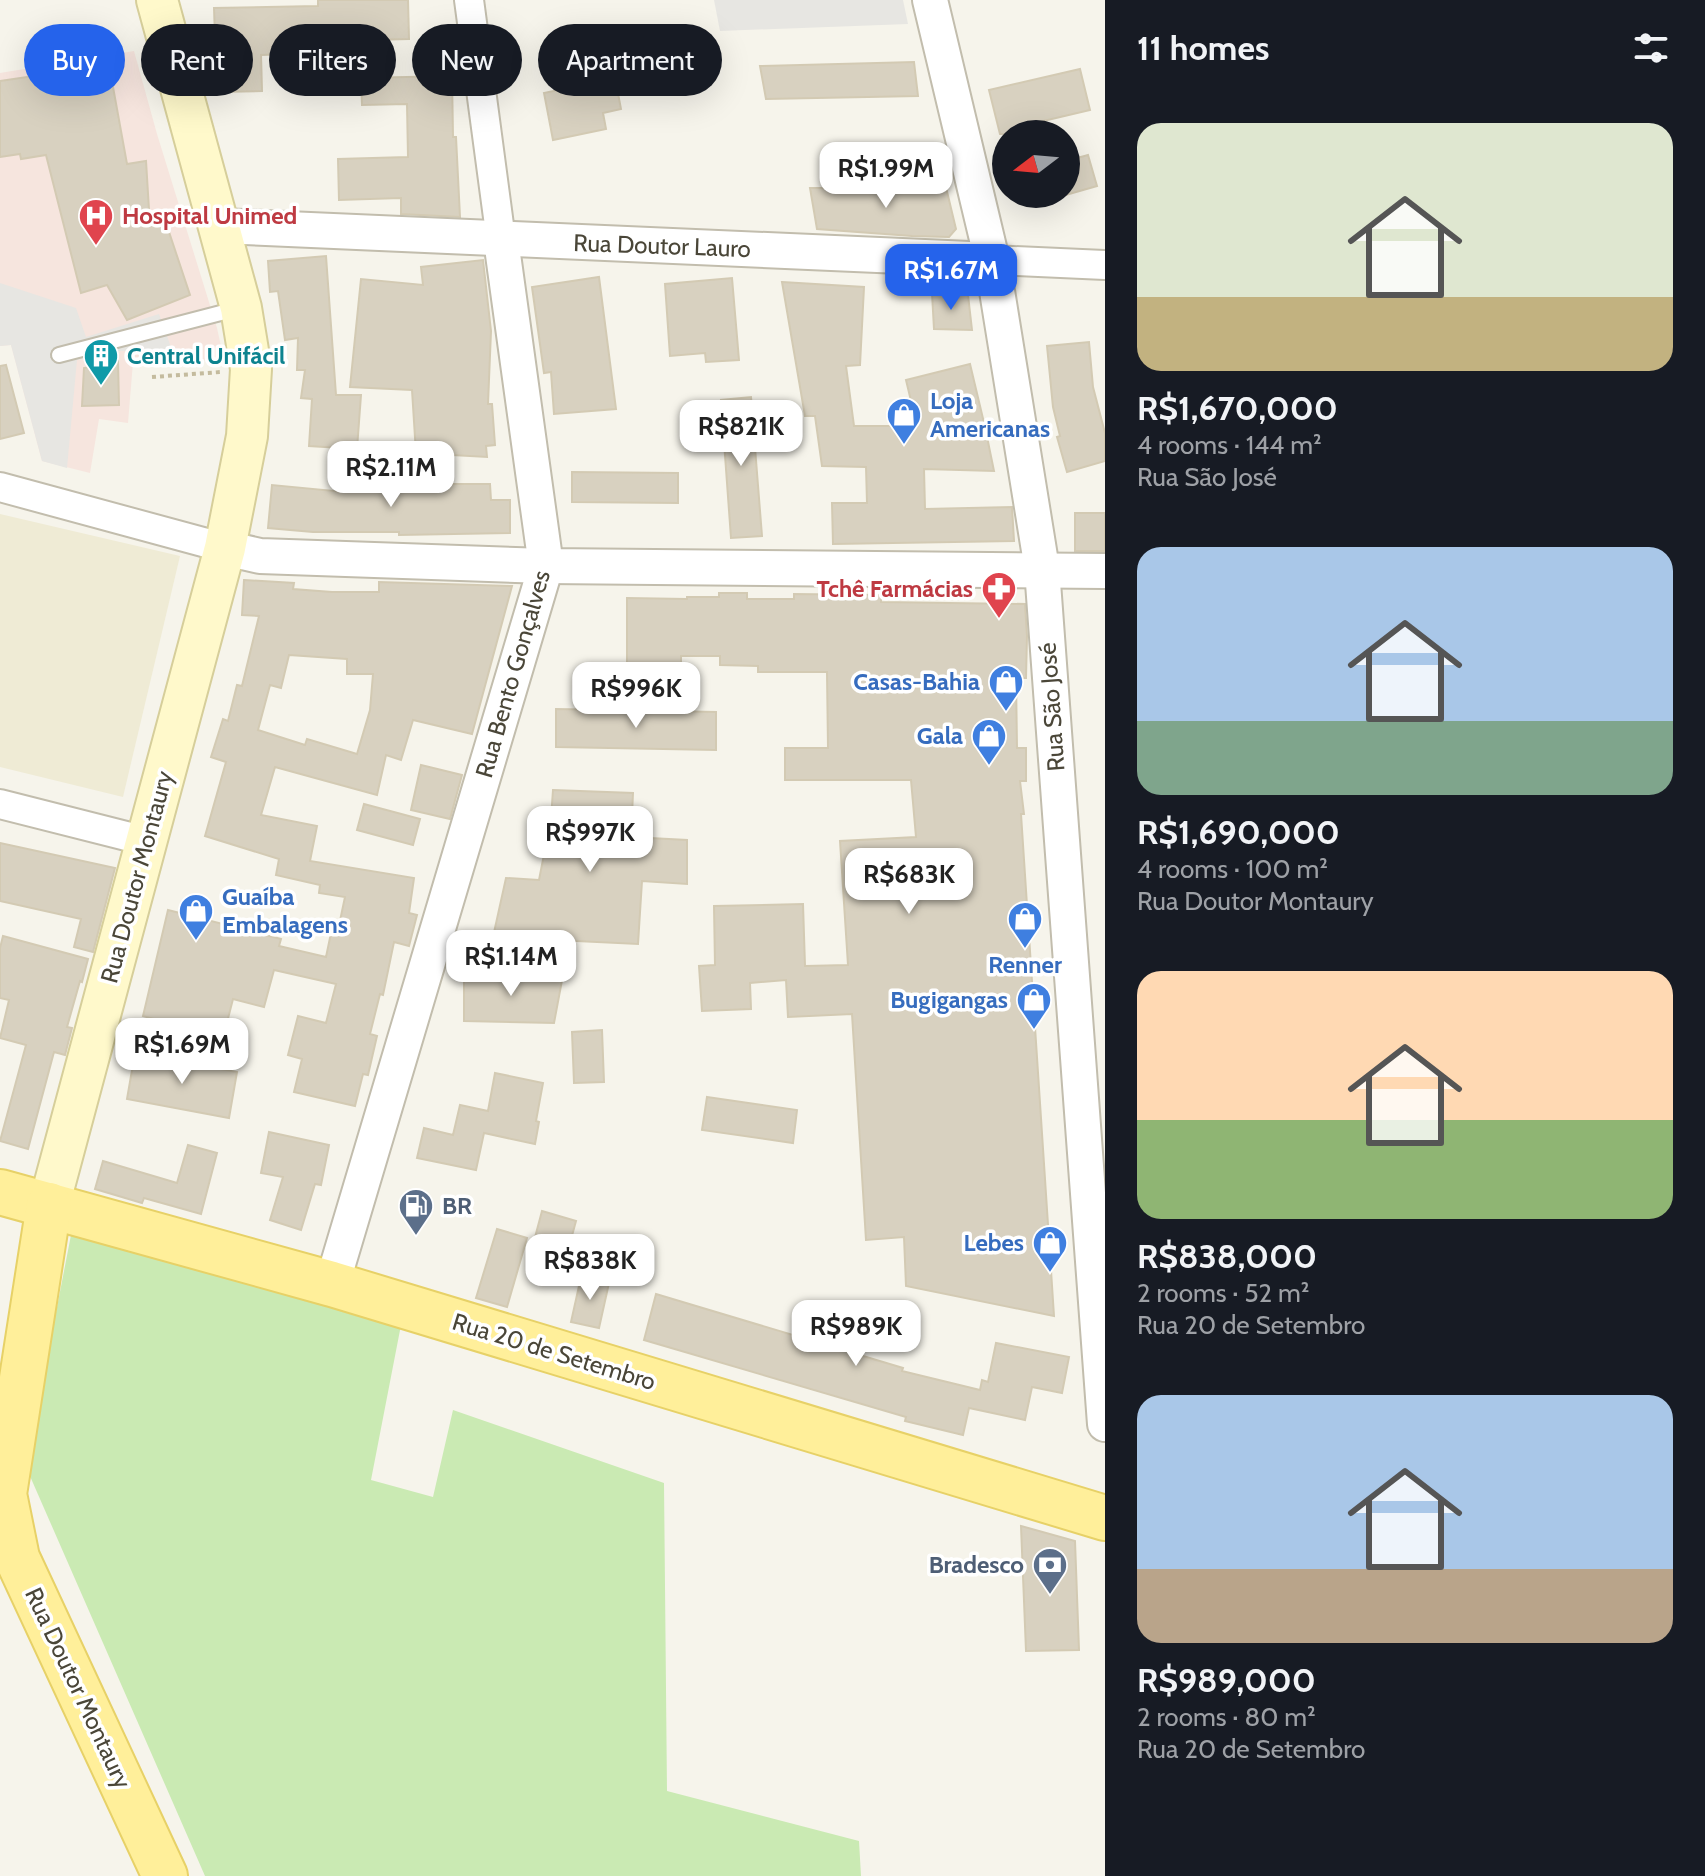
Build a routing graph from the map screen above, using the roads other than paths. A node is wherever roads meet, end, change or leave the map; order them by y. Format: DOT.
graph roads {
  1 [pos="157,0"];
  2 [pos="469,0"];
  3 [pos="930,0"];
  4 [pos="220,226"];
  5 [pos="501,240"];
  6 [pos="992,260"];
  7 [pos="1105,265"];
  8 [pos="241,308"];
  9 [pos="59,355"];
  10 [pos="0,487"];
  11 [pos="225,548"];
  12 [pos="546,566"];
  13 [pos="1042,569"];
  14 [pos="1105,571"];
  15 [pos="0,804"];
  16 [pos="146,841"];
  17 [pos="0,1192"];
  18 [pos="49,1205"];
  19 [pos="332,1284"];
  20 [pos="1105,1424"];
  21 [pos="1105,1518"];
  22 [pos="165,1876"];
  1 -- 4 [label="main road, Rua Doutor Montaury"];
  2 -- 5 [label="street, Rua Bento Gonçalves"];
  3 -- 6 [label="street, Rua São José"];
  4 -- 5 [label="street, Rua Doutor Lauro"];
  4 -- 8 [label="main road, Rua Doutor Montaury"];
  5 -- 6 [label="street, Rua Doutor Lauro"];
  5 -- 12 [label="street, Rua Bento Gonçalves"];
  6 -- 7 [label="street, Rua Doutor Lauro"];
  6 -- 13 [label="street, Rua São José"];
  8 -- 9 [label="lane"];
  8 -- 11 [label="main road, Rua Doutor Montaury"];
  10 -- 11 [label="street"];
  11 -- 12 [label="street"];
  11 -- 16 [label="main road, Rua Doutor Montaury"];
  12 -- 13 [label="street"];
  12 -- 19 [label="street, Rua Bento Gonçalves"];
  13 -- 14 [label="street"];
  13 -- 20 [label="street, Rua São José"];
  15 -- 16 [label="street"];
  16 -- 18 [label="main road, Rua Doutor Montaury"];
  17 -- 18 [label="main road, Rua 20 de Setembro"];
  18 -- 19 [label="main road, Rua 20 de Setembro"];
  18 -- 22 [label="main road, Rua Doutor Montaury"];
  19 -- 21 [label="main road, Rua 20 de Setembro"];
}
